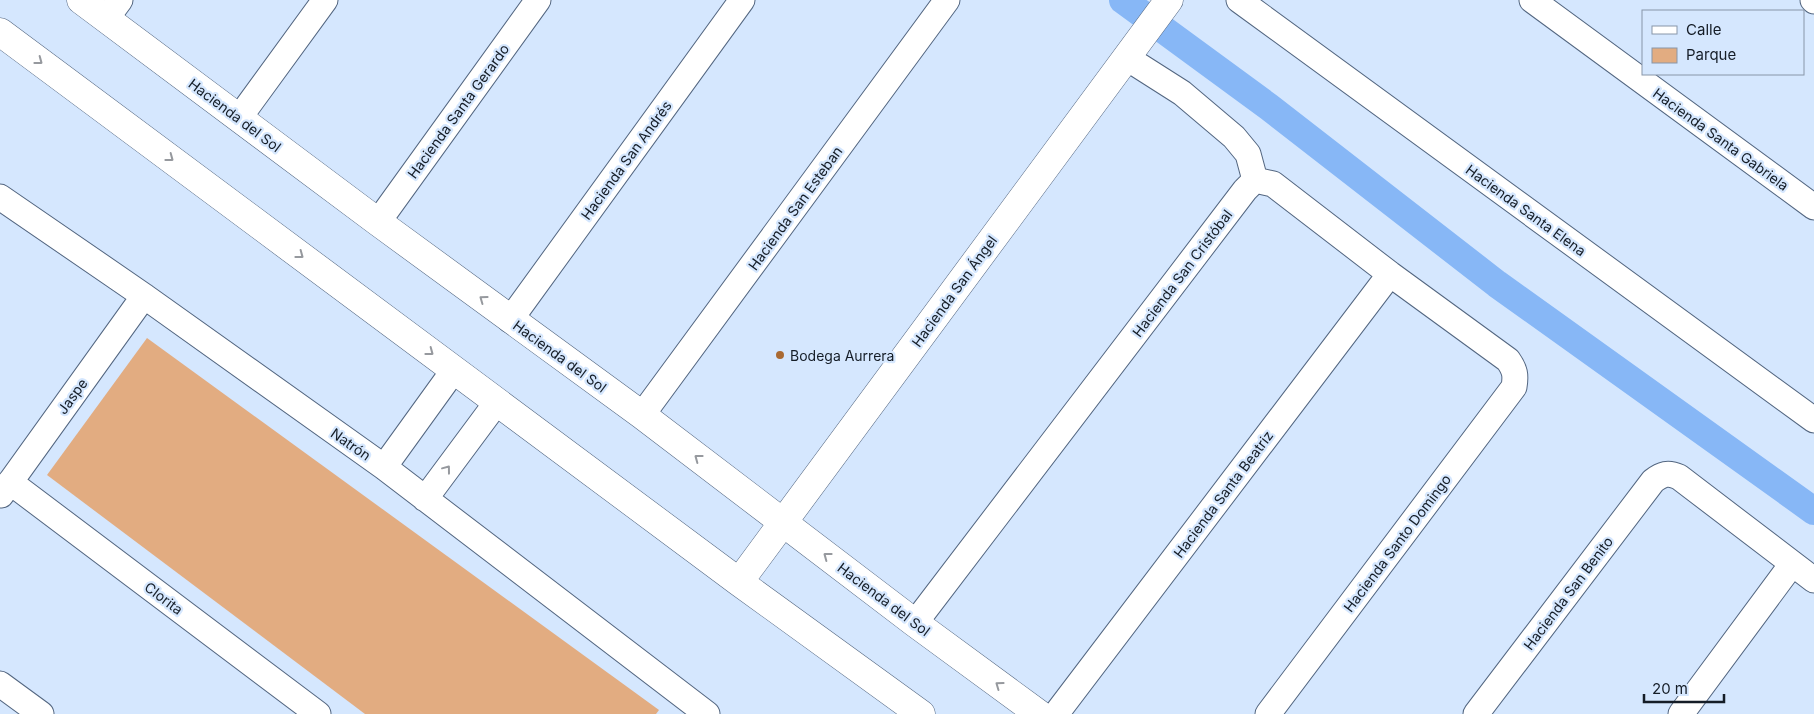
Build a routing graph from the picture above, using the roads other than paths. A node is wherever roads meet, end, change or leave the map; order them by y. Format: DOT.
graph roads {
  1 [pos="81,0"];
  2 [pos="326,0"];
  3 [pos="538,0"];
  4 [pos="742,0"];
  5 [pos="947,0"];
  6 [pos="1169,0"];
  7 [pos="1239,0"];
  8 [pos="1532,0"];
  9 [pos="113,9"];
  10 [pos="0,32"];
  11 [pos="1133,49"];
  12 [pos="239,118"];
  13 [pos="1256,180"];
  14 [pos="1,201"];
  15 [pos="1814,207"];
  16 [pos="378,222"];
  17 [pos="1390,274"];
  18 [pos="144,296"];
  19 [pos="510,320"];
  20 [pos="454,370"];
  21 [pos="498,402"];
  22 [pos="642,415"];
  23 [pos="1814,420"];
  24 [pos="384,467"];
  25 [pos="5,488"];
  26 [pos="425,499"];
  27 [pos="783,523"];
  28 [pos="1792,564"];
  29 [pos="1814,580"];
  30 [pos="739,582"];
  31 [pos="915,623"];
  32 [pos="0,684"];
  33 [pos="695,710"];
  34 [pos="41,714"];
  35 [pos="318,714"];
  36 [pos="921,714"];
  37 [pos="1039,714"];
  38 [pos="1056,714"];
  39 [pos="1268,714"];
  40 [pos="1476,714"];
  41 [pos="1681,714"];
  1 -- 9 [label="street, Hacienda del Sol"];
  2 -- 12 [label="street"];
  3 -- 16 [label="street, Hacienda Santa Gerardo"];
  4 -- 19 [label="street, Hacienda San Andrés"];
  5 -- 22 [label="street, Hacienda San Esteban"];
  6 -- 11 [label="street, Hacienda San Ángel"];
  7 -- 23 [label="street, Hacienda Santa Elena"];
  8 -- 15 [label="street, Hacienda Santa Gabriela"];
  9 -- 12 [label="street, Hacienda del Sol"];
  10 -- 20 [label="street, one-way"];
  11 -- 13 [label="street"];
  11 -- 27 [label="street, Hacienda San Ángel"];
  12 -- 16 [label="street, Hacienda del Sol"];
  13 -- 17 [label="street"];
  13 -- 31 [label="street, Hacienda San Cristóbal"];
  14 -- 18 [label="street, Natrón"];
  19 -- 16 [label="street, Hacienda del Sol, one-way"];
  17 -- 38 [label="street, Hacienda Santa Beatriz"];
  17 -- 39 [label="street, Hacienda Santo Domingo"];
  18 -- 24 [label="street, Natrón"];
  18 -- 25 [label="street, Jaspe"];
  19 -- 22 [label="street, Hacienda del Sol"];
  20 -- 21 [label="street"];
  20 -- 24 [label="street"];
  26 -- 21 [label="street, one-way"];
  21 -- 30 [label="street"];
  27 -- 22 [label="street, Hacienda del Sol, one-way"];
  24 -- 26 [label="street, Natrón"];
  25 -- 35 [label="street, Clorita"];
  26 -- 33 [label="street, Natrón"];
  27 -- 30 [label="street, Hacienda San Ángel"];
  31 -- 27 [label="street, Hacienda del Sol, one-way"];
  28 -- 29 [label="street"];
  28 -- 40 [label="street, Hacienda San Benito"];
  28 -- 41 [label="street"];
  30 -- 36 [label="street"];
  37 -- 31 [label="street, Hacienda del Sol, one-way"];
  32 -- 34 [label="street"];
}
